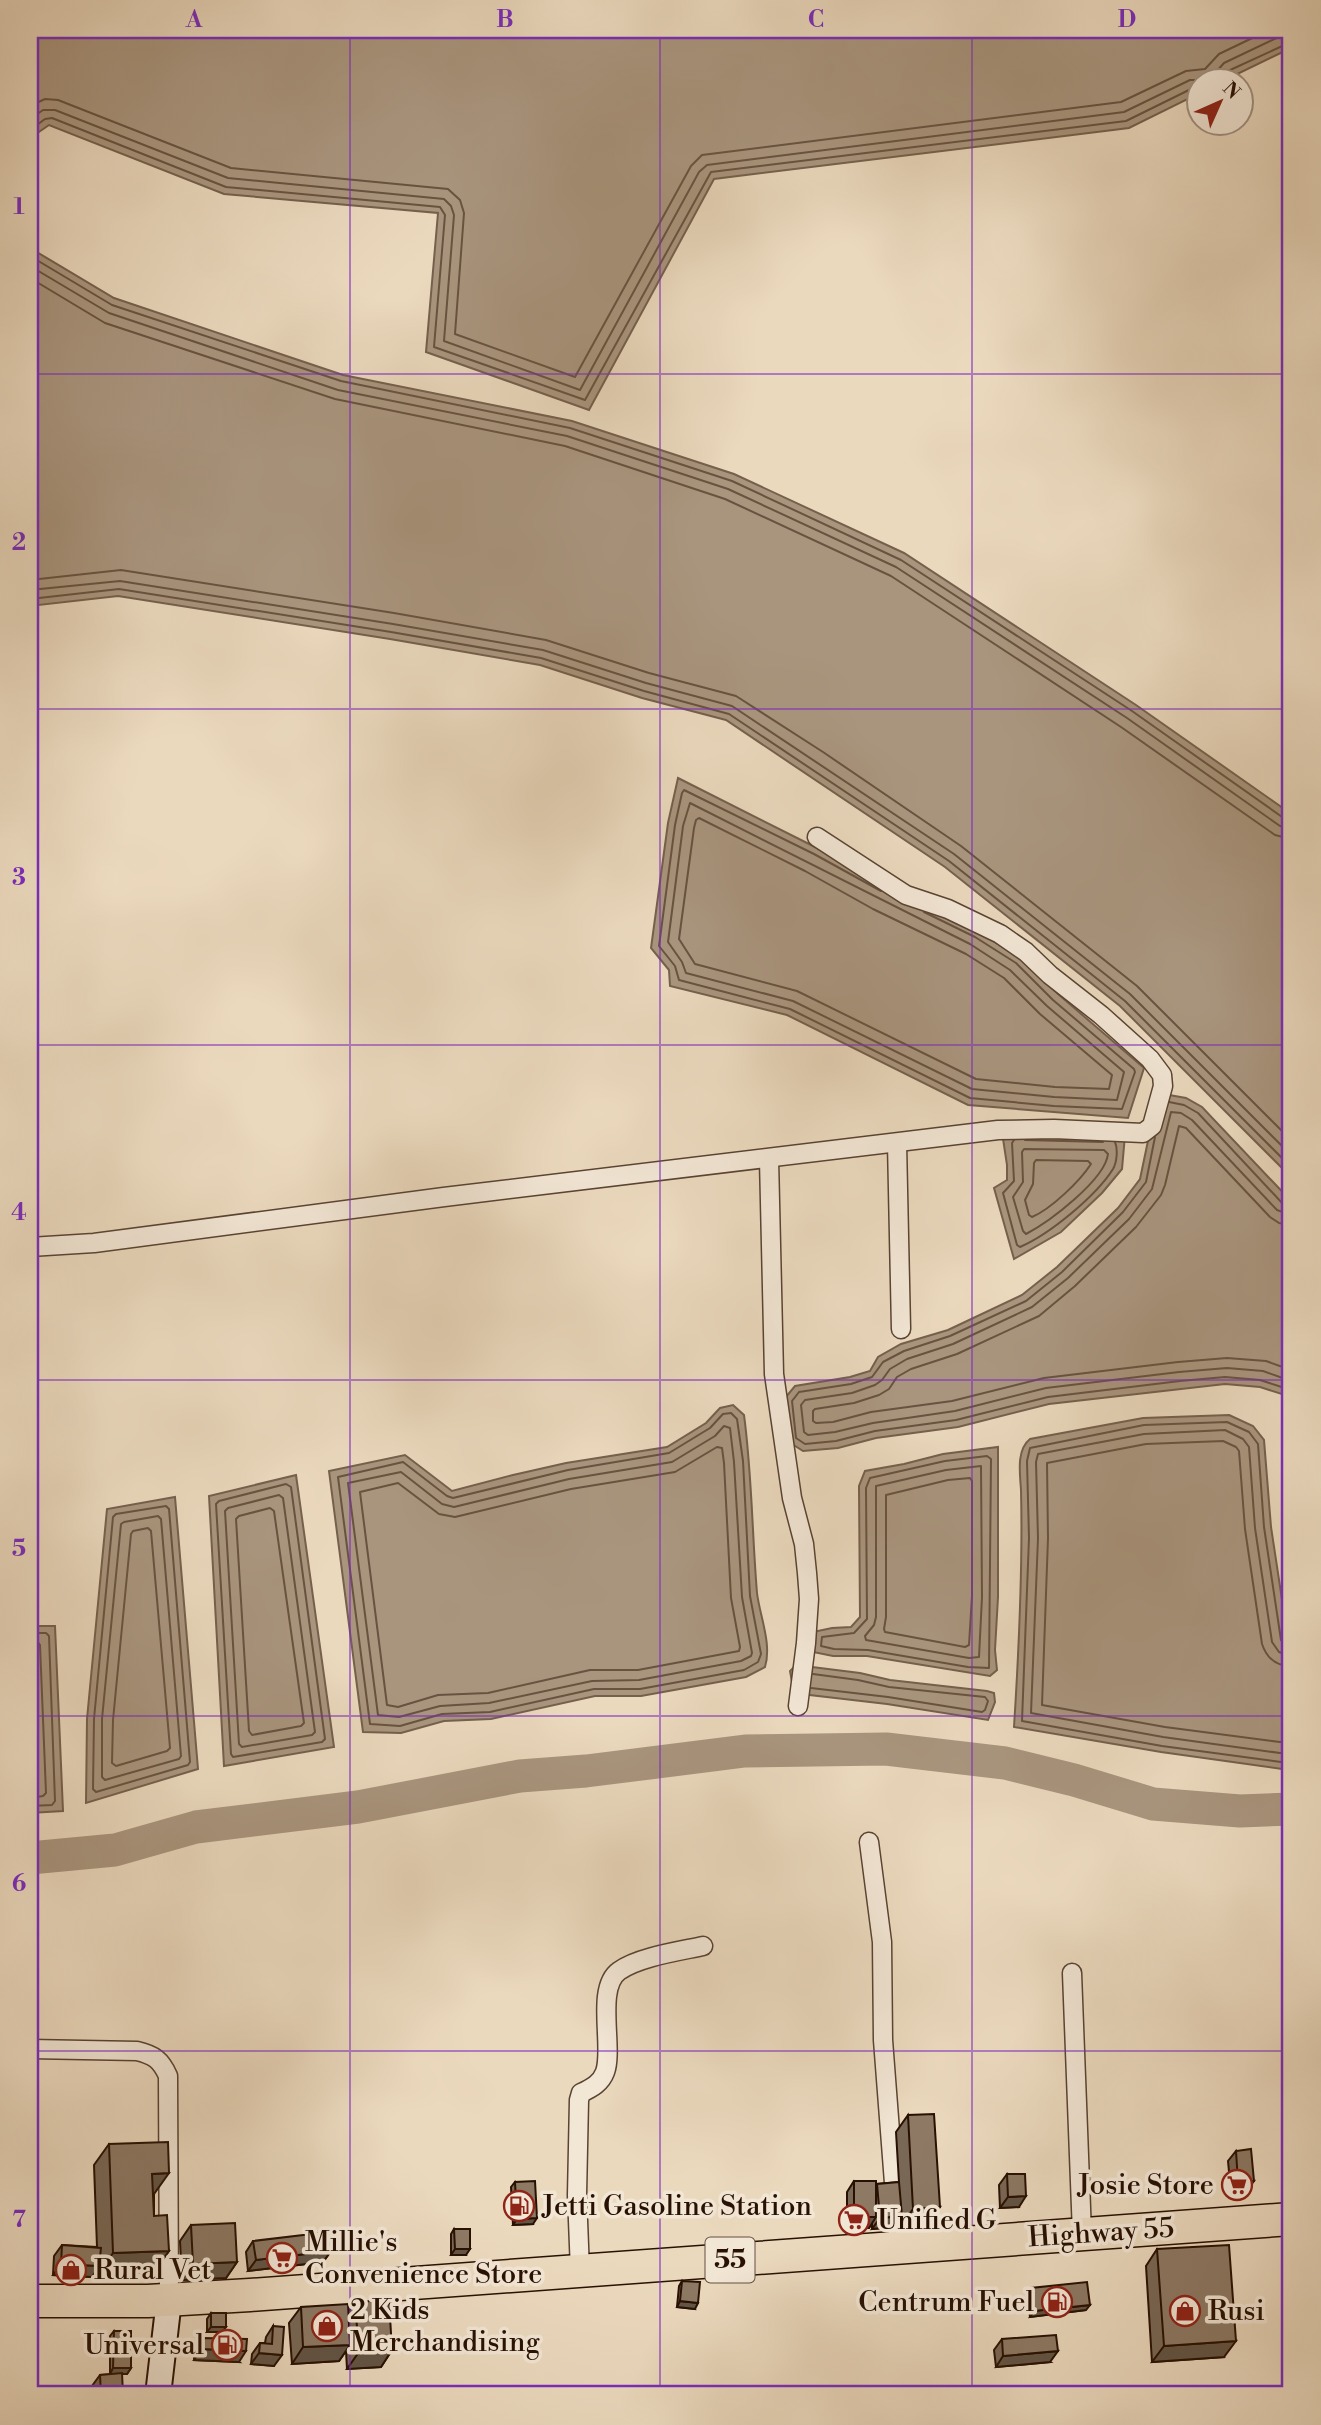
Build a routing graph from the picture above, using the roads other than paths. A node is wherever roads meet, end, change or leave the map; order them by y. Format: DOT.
graph roads {
  1 [pos="817,837"];
  2 [pos="897,1143"];
  3 [pos="769,1159"];
  4 [pos="30,1247"];
  5 [pos="901,1329"];
  6 [pos="798,1706"];
  7 [pos="869,1842"];
  8 [pos="703,1946"];
  9 [pos="1072,1973"];
  10 [pos="30,2049"];
  11 [pos="1291,2219"];
  12 [pos="1082,2234"];
  13 [pos="899,2248"];
  14 [pos="580,2272"];
  15 [pos="169,2300"];
  16 [pos="30,2301"];
  17 [pos="158,2395"];
  1 -- 2 [label="street"];
  2 -- 3 [label="street"];
  2 -- 5 [label="street"];
  3 -- 4 [label="street"];
  3 -- 6 [label="street"];
  7 -- 13 [label="street"];
  8 -- 14 [label="street"];
  9 -- 12 [label="street"];
  10 -- 15 [label="street"];
  11 -- 12 [label="highway, Highway 55 / 55"];
  12 -- 13 [label="highway, Highway 55 / 55"];
  13 -- 14 [label="highway, Highway 55 / 55"];
  14 -- 15 [label="highway, Highway 55 / 55"];
  15 -- 16 [label="highway, Highway 55 / 55"];
  15 -- 17 [label="main road"];
}
